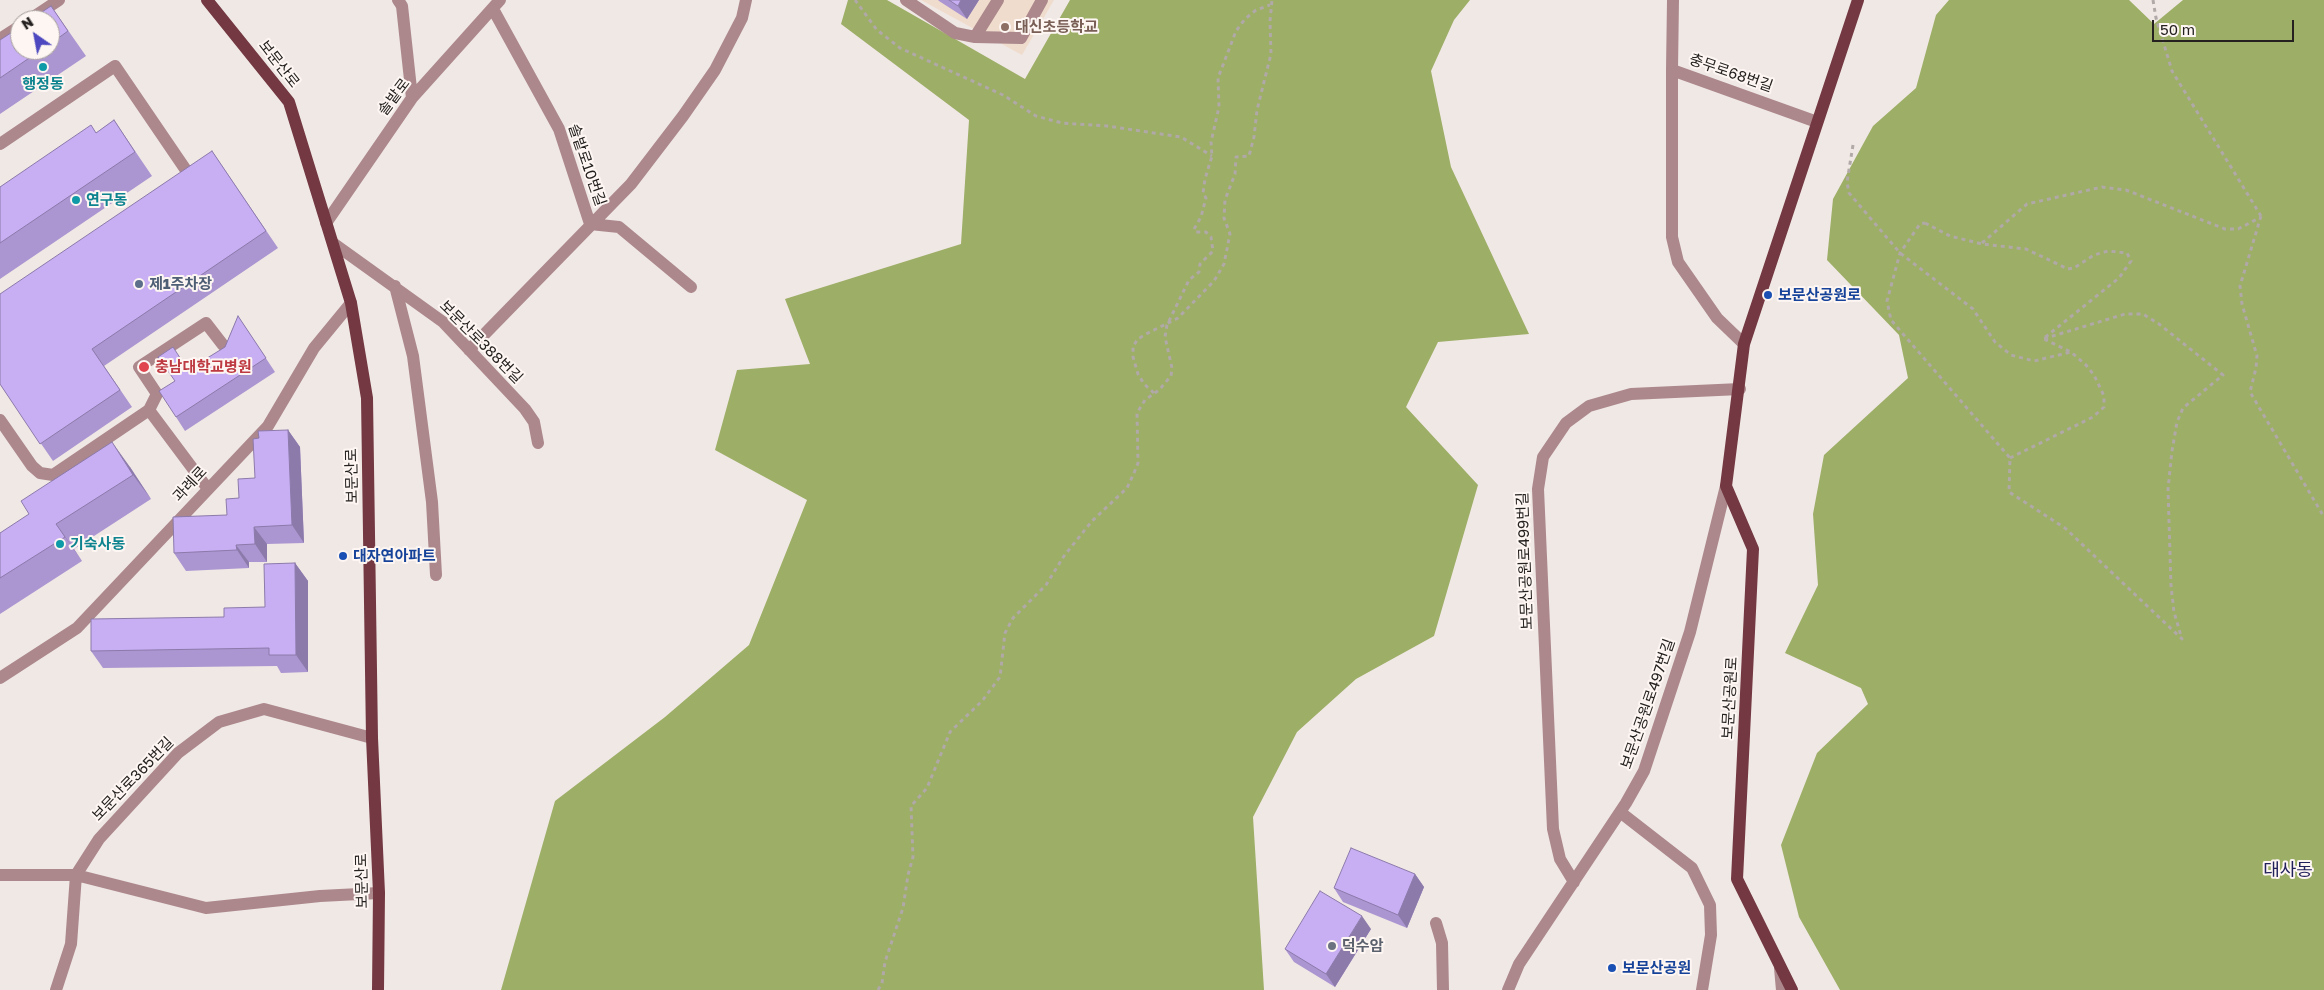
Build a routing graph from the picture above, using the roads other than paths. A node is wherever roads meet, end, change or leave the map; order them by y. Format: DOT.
graph roads {
  1 [pos="59,0"];
  2 [pos="207,0"];
  3 [pos="398,0"];
  4 [pos="746,0"];
  5 [pos="906,0"];
  6 [pos="998,0"];
  7 [pos="1042,0"];
  8 [pos="1673,0"];
  9 [pos="1858,0"];
  10 [pos="496,5"];
  11 [pos="44,10"];
  12 [pos="975,37"];
  13 [pos="1672,70"];
  14 [pos="412,98"];
  15 [pos="1818,122"];
  16 [pos="0,144"];
  17 [pos="176,190"];
  18 [pos="326,224"];
  19 [pos="590,224"];
  20 [pos="333,243"];
  21 [pos="395,286"];
  22 [pos="690,286"];
  23 [pos="351,303"];
  24 [pos="1744,344"];
  25 [pos="223,345"];
  26 [pos="469,350"];
  27 [pos="1740,389"];
  28 [pos="149,410"];
  29 [pos="0,420"];
  30 [pos="538,443"];
  31 [pos="1726,486"];
  32 [pos="208,489"];
  33 [pos="436,575"];
  34 [pos="0,678"];
  35 [pos="372,738"];
  36 [pos="1620,812"];
  37 [pos="0,875"];
  38 [pos="76,875"];
  39 [pos="1574,882"];
  40 [pos="380,893"];
  41 [pos="1436,923"];
  42 [pos="1780,967"];
  43 [pos="56,990"];
  44 [pos="378,990"];
  45 [pos="1443,990"];
  46 [pos="1508,990"];
  47 [pos="1702,990"];
  48 [pos="1782,990"];
  49 [pos="1792,990"];
  1 -- 11 [label="street"];
  2 -- 18 [label="main road, 보문산로"];
  3 -- 14 [label="street"];
  4 -- 19 [label="street"];
  5 -- 12 [label="street"];
  6 -- 12 [label="street"];
  7 -- 12 [label="street"];
  8 -- 13 [label="street, 충무로68번길"];
  9 -- 15 [label="main road"];
  10 -- 14 [label="street, 솔밭로"];
  10 -- 19 [label="street, 솔밭로10번길"];
  13 -- 15 [label="street, 충무로68번길"];
  13 -- 24 [label="street"];
  14 -- 18 [label="street, 솔밭로"];
  15 -- 24 [label="main road"];
  16 -- 17 [label="street"];
  18 -- 20 [label="main road, 보문산로"];
  19 -- 22 [label="street, 솔밭로10번길"];
  19 -- 26 [label="street"];
  20 -- 21 [label="street, 보문산로388번길"];
  20 -- 23 [label="main road, 보문산로"];
  21 -- 26 [label="street, 보문산로388번길"];
  21 -- 33 [label="street"];
  23 -- 32 [label="street, 과례로"];
  23 -- 35 [label="main road, 보문산로"];
  24 -- 27 [label="main road"];
  25 -- 28 [label="street"];
  26 -- 30 [label="street, 보문산로388번길"];
  27 -- 31 [label="main road"];
  27 -- 39 [label="street, 보문산공원로499번길"];
  28 -- 29 [label="street"];
  28 -- 32 [label="street"];
  31 -- 36 [label="street, 보문산공원로497번길"];
  31 -- 42 [label="main road, 보문산공원로"];
  32 -- 34 [label="street, 과례로"];
  35 -- 38 [label="street, 보문산로365번길"];
  35 -- 40 [label="main road, 보문산로"];
  36 -- 39 [label="street, 보문산공원로497번길"];
  36 -- 47 [label="street"];
  37 -- 38 [label="street"];
  38 -- 40 [label="street"];
  38 -- 43 [label="street, 보문산로365번길"];
  39 -- 46 [label="street, 보문산공원로497번길"];
  40 -- 44 [label="main road, 보문산로"];
  41 -- 45 [label="street"];
  42 -- 48 [label="street"];
  42 -- 49 [label="main road, 보문산공원로"];
}
